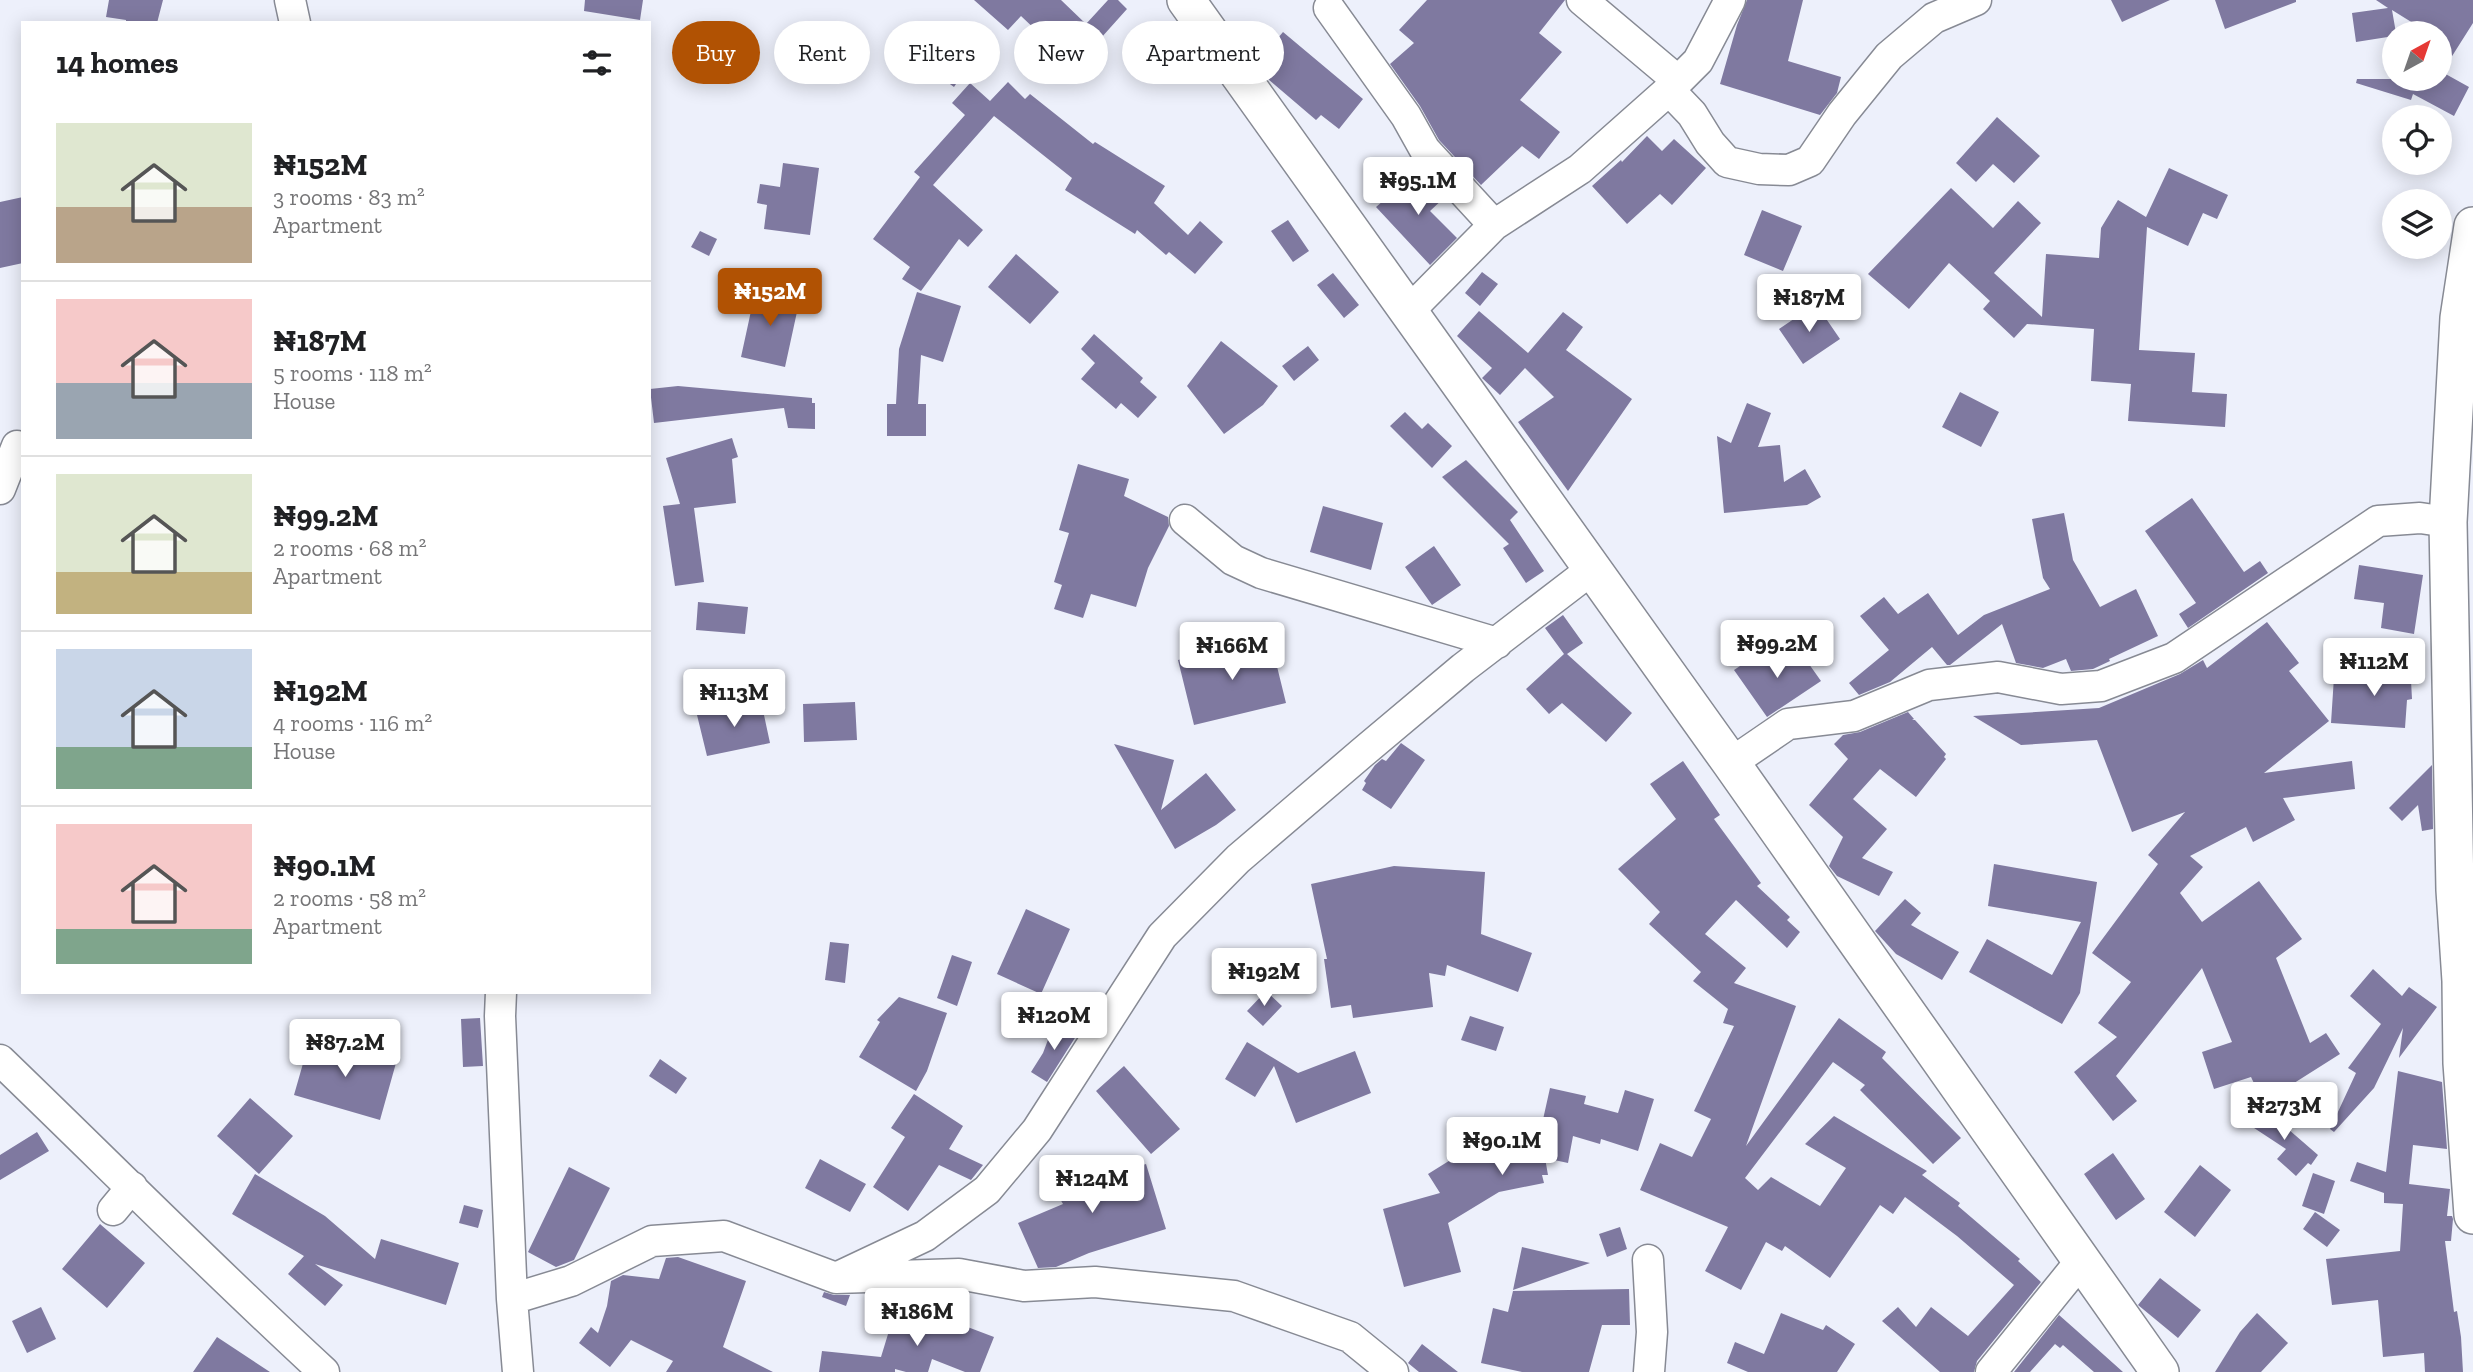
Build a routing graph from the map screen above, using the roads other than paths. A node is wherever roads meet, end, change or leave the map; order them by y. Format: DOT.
graph roads {
  1 [pos="290,0"];
  2 [pos="1186,0"];
  3 [pos="1581,0"];
  4 [pos="1730,0"];
  5 [pos="1976,0"];
  6 [pos="1329,8"];
  7 [pos="295,21"];
  8 [pos="1673,85"];
  9 [pos="1494,225"];
  10 [pos="2473,226"];
  11 [pos="1408,312"];
  12 [pos="17,446"];
  13 [pos="0,489"];
  14 [pos="1185,520"];
  15 [pos="2448,523"];
  16 [pos="1591,570"];
  17 [pos="1497,643"];
  18 [pos="1731,764"];
  19 [pos="2464,905"];
  20 [pos="501,994"];
  21 [pos="0,1060"];
  22 [pos="132,1187"];
  23 [pos="113,1210"];
  24 [pos="2473,1215"];
  25 [pos="1647,1261"];
  26 [pos="2080,1262"];
  27 [pos="836,1278"];
  28 [pos="512,1299"];
  29 [pos="324,1372"];
  30 [pos="518,1372"];
  31 [pos="1393,1372"];
  32 [pos="1649,1372"];
  33 [pos="1990,1372"];
  34 [pos="2160,1372"];
  1 -- 7 [label="street"];
  2 -- 11 [label="main road"];
  3 -- 8 [label="street"];
  4 -- 8 [label="street"];
  5 -- 8 [label="street"];
  6 -- 9 [label="street"];
  8 -- 9 [label="street"];
  9 -- 11 [label="street"];
  10 -- 15 [label="main road"];
  11 -- 16 [label="main road"];
  12 -- 13 [label="street"];
  14 -- 17 [label="street"];
  15 -- 18 [label="street"];
  15 -- 19 [label="main road"];
  16 -- 17 [label="street"];
  16 -- 18 [label="main road"];
  17 -- 27 [label="street"];
  18 -- 26 [label="main road"];
  19 -- 24 [label="main road"];
  20 -- 28 [label="street"];
  21 -- 22 [label="street"];
  22 -- 23 [label="street"];
  22 -- 29 [label="street"];
  25 -- 32 [label="street"];
  26 -- 33 [label="street"];
  26 -- 34 [label="main road"];
  27 -- 28 [label="street"];
  27 -- 31 [label="street"];
  28 -- 30 [label="street"];
}
